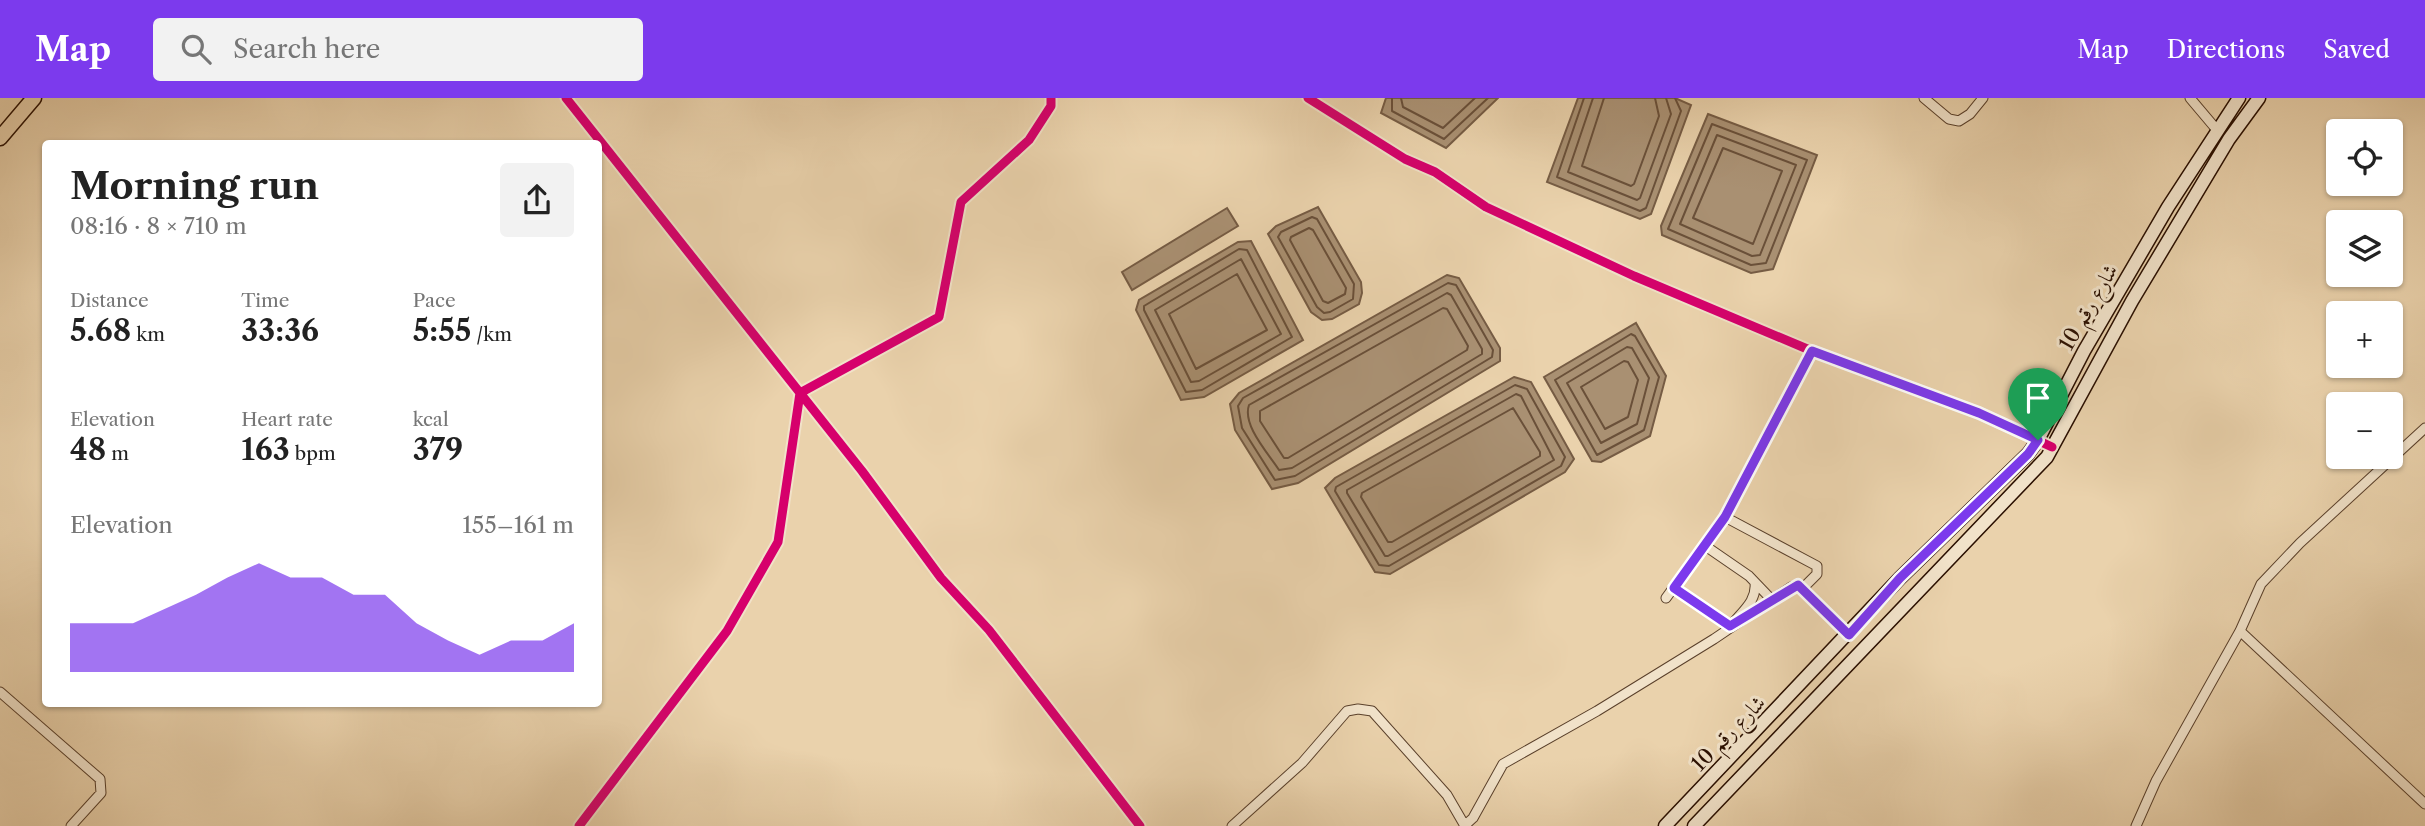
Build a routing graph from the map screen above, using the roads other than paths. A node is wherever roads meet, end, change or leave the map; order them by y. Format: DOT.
graph roads {
  1 [pos="34,98"];
  2 [pos="566,98"];
  3 [pos="1051,98"];
  4 [pos="1308,98"];
  5 [pos="1924,98"];
  6 [pos="1983,98"];
  7 [pos="2190,98"];
  8 [pos="2239,98"];
  9 [pos="2259,98"];
  10 [pos="2217,130"];
  11 [pos="0,138"];
  12 [pos="599,140"];
  13 [pos="602,143"];
  14 [pos="1812,351"];
  15 [pos="800,393"];
  16 [pos="2425,428"];
  17 [pos="2038,440"];
  18 [pos="2052,447"];
  19 [pos="1725,517"];
  20 [pos="1704,545"];
  21 [pos="1755,583"];
  22 [pos="1803,587"];
  23 [pos="1674,588"];
  24 [pos="1666,598"];
  25 [pos="1772,600"];
  26 [pos="1730,626"];
  27 [pos="2240,631"];
  28 [pos="1849,635"];
  29 [pos="0,692"];
  30 [pos="2425,804"];
  31 [pos="71,826"];
  32 [pos="579,826"];
  33 [pos="1140,826"];
  34 [pos="1232,826"];
  35 [pos="1465,826"];
  36 [pos="1665,826"];
  37 [pos="1694,826"];
  38 [pos="2136,826"];
  1 -- 11 [label="main road"];
  2 -- 12 [label="street"];
  3 -- 15 [label="street"];
  4 -- 14 [label="street"];
  5 -- 6 [label="street"];
  7 -- 10 [label="street"];
  8 -- 10 [label="main road, شارع رقم 10"];
  9 -- 18 [label="main road, شارع رقم 10"];
  10 -- 17 [label="main road, شارع رقم 10"];
  13 -- 15 [label="street"];
  14 -- 17 [label="street"];
  14 -- 19 [label="street"];
  15 -- 32 [label="street"];
  15 -- 33 [label="street"];
  16 -- 27 [label="street"];
  17 -- 18 [label="street"];
  17 -- 28 [label="main road, شارع رقم 10"];
  18 -- 37 [label="main road, شارع رقم 10"];
  19 -- 20 [label="street"];
  19 -- 22 [label="street"];
  20 -- 21 [label="street"];
  20 -- 23 [label="street"];
  21 -- 25 [label="street"];
  21 -- 26 [label="street"];
  22 -- 25 [label="street"];
  22 -- 28 [label="street"];
  23 -- 24 [label="street"];
  23 -- 26 [label="street"];
  25 -- 26 [label="street"];
  26 -- 35 [label="street"];
  27 -- 30 [label="street"];
  27 -- 38 [label="street"];
  28 -- 36 [label="main road, شارع رقم 10"];
  29 -- 31 [label="street"];
  34 -- 35 [label="street"];
}
